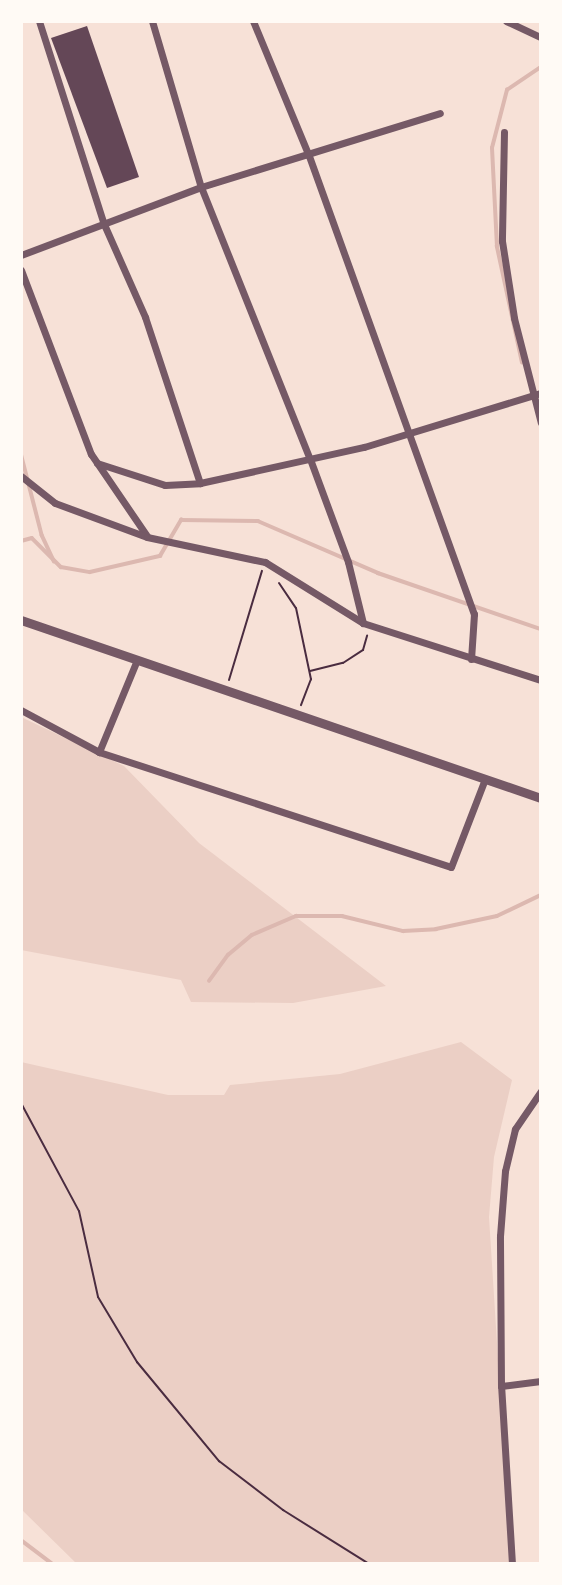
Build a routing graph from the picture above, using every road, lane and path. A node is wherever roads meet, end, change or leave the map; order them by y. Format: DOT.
graph roads {
  1 [pos="39,21"];
  2 [pos="152,21"];
  3 [pos="253,21"];
  4 [pos="506,21"];
  5 [pos="541,37"];
  6 [pos="440,113"];
  7 [pos="503,132"];
  8 [pos="309,156"];
  9 [pos="201,187"];
  10 [pos="103,222"];
  11 [pos="21,256"];
  12 [pos="21,270"];
  13 [pos="537,395"];
  14 [pos="541,423"];
  15 [pos="410,433"];
  16 [pos="310,459"];
  17 [pos="97,463"];
  18 [pos="21,476"];
  19 [pos="200,483"];
  20 [pos="147,537"];
  21 [pos="265,562"];
  22 [pos="276,579"];
  23 [pos="21,620"];
  24 [pos="363,623"];
  25 [pos="471,659"];
  26 [pos="137,660"];
  27 [pos="309,671"];
  28 [pos="541,680"];
  29 [pos="226,691"];
  30 [pos="21,710"];
  31 [pos="290,712"];
  32 [pos="99,752"];
  33 [pos="485,779"];
  34 [pos="541,798"];
  35 [pos="541,1091"];
  36 [pos="21,1103"];
  37 [pos="541,1381"];
  38 [pos="501,1386"];
  39 [pos="369,1564"];
  40 [pos="512,1564"];
  1 -- 10 [label="street"];
  2 -- 9 [label="street"];
  3 -- 8 [label="street"];
  4 -- 5 [label="street"];
  6 -- 8 [label="street"];
  7 -- 13 [label="street"];
  8 -- 9 [label="street"];
  8 -- 15 [label="street"];
  9 -- 10 [label="street"];
  9 -- 16 [label="street"];
  10 -- 11 [label="street"];
  10 -- 19 [label="street"];
  12 -- 17 [label="street"];
  13 -- 14 [label="street"];
  13 -- 15 [label="street"];
  15 -- 16 [label="street"];
  15 -- 25 [label="street"];
  16 -- 19 [label="street"];
  16 -- 24 [label="street"];
  17 -- 19 [label="street"];
  17 -- 20 [label="street"];
  18 -- 20 [label="street"];
  20 -- 21 [label="street"];
  21 -- 24 [label="street"];
  21 -- 29 [label="path"];
  22 -- 27 [label="path"];
  23 -- 26 [label="street"];
  24 -- 25 [label="street"];
  24 -- 27 [label="path"];
  25 -- 28 [label="street"];
  26 -- 29 [label="street"];
  26 -- 32 [label="street"];
  27 -- 31 [label="path"];
  29 -- 31 [label="street"];
  30 -- 32 [label="street"];
  31 -- 33 [label="street"];
  32 -- 33 [label="street"];
  33 -- 34 [label="street"];
  35 -- 38 [label="street"];
  36 -- 39 [label="path"];
  37 -- 38 [label="street"];
  38 -- 40 [label="street"];
}
